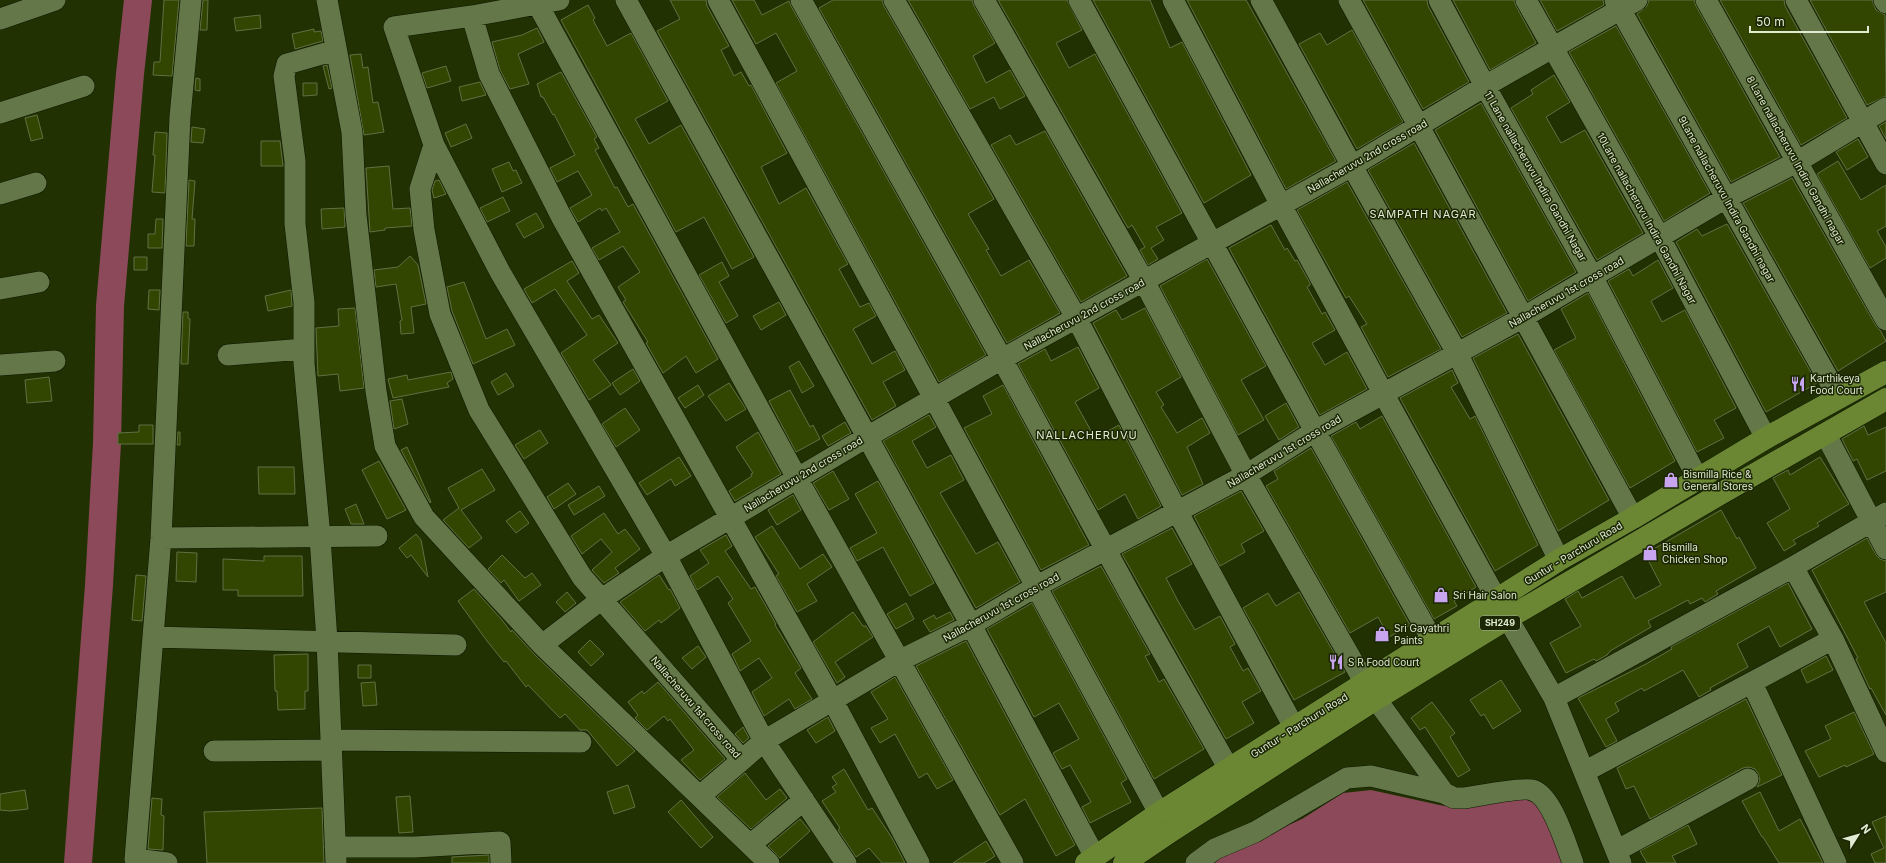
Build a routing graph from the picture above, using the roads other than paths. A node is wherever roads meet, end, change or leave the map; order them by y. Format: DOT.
graph roads {
  1 [pos="55,0"];
  2 [pos="191,0"];
  3 [pos="327,0"];
  4 [pos="559,0"];
  5 [pos="626,0"];
  6 [pos="718,0"];
  7 [pos="801,0"];
  8 [pos="894,0"];
  9 [pos="984,0"];
  10 [pos="1078,0"];
  11 [pos="1173,0"];
  12 [pos="1261,0"];
  13 [pos="1349,0"];
  14 [pos="1439,0"];
  15 [pos="1526,0"];
  16 [pos="1706,0"];
  17 [pos="1796,0"];
  18 [pos="1884,0"];
  19 [pos="537,3"];
  20 [pos="1624,3"];
  21 [pos="1886,3"];
  22 [pos="484,9"];
  23 [pos="0,19"];
  24 [pos="1552,48"];
  25 [pos="336,50"];
  26 [pos="84,86"];
  27 [pos="1485,86"];
  28 [pos="1886,108"];
  29 [pos="0,113"];
  30 [pos="1863,122"];
  31 [pos="1420,126"];
  32 [pos="434,146"];
  33 [pos="1797,162"];
  34 [pos="1886,164"];
  35 [pos="1352,166"];
  36 [pos="36,183"];
  37 [pos="0,194"];
  38 [pos="1726,198"];
  39 [pos="1280,205"];
  40 [pos="1660,238"];
  41 [pos="1212,243"];
  42 [pos="1592,276"];
  43 [pos="1144,281"];
  44 [pos="39,282"];
  45 [pos="0,289"];
  46 [pos="1522,318"];
  47 [pos="1077,319"];
  48 [pos="1886,320"];
  49 [pos="304,349"];
  50 [pos="1457,353"];
  51 [pos="228,355"];
  52 [pos="1002,359"];
  53 [pos="55,361"];
  54 [pos="0,366"];
  55 [pos="1886,372"];
  56 [pos="1383,393"];
  57 [pos="1839,398"];
  58 [pos="1886,399"];
  59 [pos="933,400"];
  60 [pos="1315,431"];
  61 [pos="1826,434"];
  62 [pos="867,436"];
  63 [pos="1766,438"];
  64 [pos="1246,475"];
  65 [pos="797,478"];
  66 [pos="1698,479"];
  67 [pos="1177,511"];
  68 [pos="730,517"];
  69 [pos="1879,517"];
  70 [pos="1633,518"];
  71 [pos="377,536"];
  72 [pos="320,537"];
  73 [pos="161,538"];
  74 [pos="1886,549"];
  75 [pos="1107,551"];
  76 [pos="666,556"];
  77 [pos="1559,560"];
  78 [pos="1793,567"];
  79 [pos="1037,586"];
  80 [pos="602,599"];
  81 [pos="1503,609"];
  82 [pos="971,625"];
  83 [pos="153,636"];
  84 [pos="1833,639"];
  85 [pos="327,641"];
  86 [pos="1433,641"];
  87 [pos="456,645"];
  88 [pos="542,645"];
  89 [pos="900,661"];
  90 [pos="1752,683"];
  91 [pos="1371,691"];
  92 [pos="1554,698"];
  93 [pos="833,701"];
  94 [pos="1294,727"];
  95 [pos="764,741"];
  96 [pos="581,742"];
  97 [pos="331,745"];
  98 [pos="214,751"];
  99 [pos="1886,752"];
  100 [pos="742,760"];
  101 [pos="1229,769"];
  102 [pos="1584,772"];
  103 [pos="1748,779"];
  104 [pos="1444,793"];
  105 [pos="700,796"];
  106 [pos="804,800"];
  107 [pos="1159,813"];
  108 [pos="750,845"];
  109 [pos="335,855"];
  110 [pos="416,855"];
  111 [pos="1618,857"];
  112 [pos="1091,860"];
  113 [pos="167,863"];
  114 [pos="501,863"];
  115 [pos="769,863"];
  116 [pos="846,863"];
  117 [pos="919,863"];
  118 [pos="1013,863"];
  119 [pos="1124,863"];
  120 [pos="1196,863"];
  121 [pos="1573,863"];
  122 [pos="1836,863"];
  1 -- 23 [label="street"];
  2 -- 73 [label="street"];
  3 -- 25 [label="street"];
  4 -- 19 [label="street"];
  5 -- 62 [label="street"];
  6 -- 59 [label="street"];
  7 -- 52 [label="street"];
  8 -- 47 [label="street"];
  9 -- 43 [label="street"];
  10 -- 41 [label="street"];
  11 -- 39 [label="street"];
  12 -- 35 [label="street"];
  13 -- 31 [label="street"];
  14 -- 27 [label="street, 11 Lane nallacheruvu Indira Gandhi Nagar"];
  15 -- 24 [label="street, 10Lane nallacheruvu Indira Gandhi Nagar"];
  16 -- 33 [label="street, 8 Lane nallacheruvu Indira Gandhi nagar"];
  17 -- 30 [label="street"];
  18 -- 21 [label="street"];
  19 -- 22 [label="street"];
  19 -- 65 [label="street"];
  20 -- 24 [label="street, Nallacheruvu 2nd cross road"];
  20 -- 38 [label="street, 9Lane nallacheruvu Indira Gandhi nagar"];
  22 -- 32 [label="street"];
  22 -- 68 [label="street"];
  24 -- 27 [label="street, Nallacheruvu 2nd cross road"];
  24 -- 40 [label="street, 10Lane nallacheruvu Indira Gandhi Nagar"];
  25 -- 49 [label="street"];
  25 -- 88 [label="street"];
  26 -- 29 [label="street"];
  27 -- 31 [label="street, Nallacheruvu 2nd cross road"];
  27 -- 42 [label="street, 11 Lane nallacheruvu Indira Gandhi Nagar"];
  28 -- 30 [label="street, Nallacheruvu 1st cross road"];
  30 -- 33 [label="street, Nallacheruvu 1st cross road"];
  30 -- 34 [label="street"];
  31 -- 35 [label="street, Nallacheruvu 2nd cross road"];
  31 -- 46 [label="street"];
  32 -- 76 [label="street"];
  32 -- 80 [label="street, Nallacheruvu 1st cross road"];
  33 -- 38 [label="street, Nallacheruvu 1st cross road"];
  33 -- 48 [label="street, 8 Lane nallacheruvu Indira Gandhi nagar"];
  35 -- 39 [label="street, Nallacheruvu 2nd cross road"];
  35 -- 50 [label="street"];
  36 -- 37 [label="street"];
  38 -- 40 [label="street, Nallacheruvu 1st cross road"];
  38 -- 57 [label="street, 9Lane nallacheruvu Indira Gandhi nagar"];
  39 -- 41 [label="street, Nallacheruvu 2nd cross road"];
  39 -- 56 [label="street"];
  40 -- 42 [label="street, Nallacheruvu 1st cross road"];
  40 -- 63 [label="street, 10Lane nallacheruvu Indira Gandhi Nagar"];
  41 -- 43 [label="street, Nallacheruvu 2nd cross road"];
  41 -- 60 [label="street"];
  42 -- 46 [label="street, Nallacheruvu 1st cross road"];
  42 -- 66 [label="street, 11 Lane nallacheruvu Indira Gandhi Nagar"];
  43 -- 47 [label="street, Nallacheruvu 2nd cross road"];
  43 -- 64 [label="street"];
  44 -- 45 [label="street"];
  46 -- 50 [label="street, Nallacheruvu 1st cross road"];
  46 -- 70 [label="street"];
  47 -- 52 [label="street, Nallacheruvu 2nd cross road"];
  47 -- 67 [label="street"];
  49 -- 51 [label="street"];
  49 -- 72 [label="street"];
  50 -- 56 [label="street, Nallacheruvu 1st cross road"];
  50 -- 77 [label="street"];
  52 -- 59 [label="street, Nallacheruvu 2nd cross road"];
  52 -- 75 [label="street"];
  53 -- 54 [label="street"];
  55 -- 57 [label="main road, Guntur - Parchuru Road / SH249"];
  56 -- 60 [label="street, Nallacheruvu 1st cross road"];
  56 -- 81 [label="street"];
  57 -- 63 [label="main road, Guntur - Parchuru Road / SH249"];
  58 -- 61 [label="main road, Guntur - Parchuru Road / SH249"];
  59 -- 62 [label="street, Nallacheruvu 2nd cross road"];
  59 -- 79 [label="street"];
  60 -- 64 [label="street, Nallacheruvu 1st cross road"];
  60 -- 86 [label="street"];
  61 -- 69 [label="street"];
  61 -- 81 [label="main road, Guntur - Parchuru Road / SH249"];
  62 -- 65 [label="street, Nallacheruvu 2nd cross road"];
  62 -- 82 [label="street"];
  63 -- 66 [label="main road, Guntur - Parchuru Road / SH249"];
  64 -- 67 [label="street, Nallacheruvu 1st cross road"];
  64 -- 91 [label="street"];
  65 -- 68 [label="street, Nallacheruvu 2nd cross road"];
  65 -- 89 [label="street"];
  66 -- 70 [label="main road, Guntur - Parchuru Road / SH249"];
  67 -- 75 [label="street, Nallacheruvu 1st cross road"];
  67 -- 94 [label="street"];
  68 -- 76 [label="street, Nallacheruvu 2nd cross road"];
  68 -- 93 [label="street"];
  69 -- 74 [label="street"];
  69 -- 78 [label="street"];
  70 -- 77 [label="main road, Guntur - Parchuru Road / SH249"];
  71 -- 72 [label="street"];
  72 -- 73 [label="street"];
  72 -- 85 [label="street"];
  73 -- 83 [label="street"];
  75 -- 79 [label="street, Nallacheruvu 1st cross road"];
  75 -- 101 [label="street"];
  76 -- 80 [label="street, Nallacheruvu 2nd cross road"];
  76 -- 95 [label="street"];
  77 -- 81 [label="main road, Guntur - Parchuru Road / SH249"];
  78 -- 84 [label="street"];
  78 -- 92 [label="street"];
  79 -- 82 [label="street, Nallacheruvu 1st cross road"];
  79 -- 107 [label="street"];
  80 -- 88 [label="street, Nallacheruvu 2nd cross road"];
  80 -- 100 [label="street, Nallacheruvu 1st cross road"];
  81 -- 86 [label="main road, Guntur - Parchuru Road / SH249"];
  81 -- 91 [label="main road, Guntur - Parchuru Road / SH249"];
  81 -- 92 [label="street"];
  82 -- 89 [label="street, Nallacheruvu 1st cross road"];
  82 -- 112 [label="street"];
  83 -- 85 [label="street"];
  83 -- 113 [label="street"];
  84 -- 90 [label="street"];
  84 -- 99 [label="street"];
  85 -- 87 [label="street"];
  85 -- 97 [label="street"];
  86 -- 91 [label="main road, Guntur - Parchuru Road / SH249"];
  88 -- 105 [label="street"];
  89 -- 93 [label="street, Nallacheruvu 1st cross road"];
  89 -- 118 [label="street"];
  90 -- 102 [label="street"];
  90 -- 122 [label="street"];
  91 -- 94 [label="main road, Guntur - Parchuru Road / SH249"];
  91 -- 104 [label="street"];
  91 -- 119 [label="main road, Guntur - Parchuru Road / SH249"];
  92 -- 102 [label="street"];
  93 -- 95 [label="street, Nallacheruvu 1st cross road"];
  93 -- 117 [label="street"];
  94 -- 101 [label="main road, Guntur - Parchuru Road / SH249"];
  95 -- 100 [label="street, Nallacheruvu 1st cross road"];
  95 -- 106 [label="street"];
  96 -- 97 [label="street"];
  97 -- 98 [label="street"];
  97 -- 109 [label="street"];
  100 -- 105 [label="street"];
  101 -- 107 [label="main road, Guntur - Parchuru Road / SH249"];
  102 -- 111 [label="street"];
  103 -- 111 [label="street"];
  104 -- 120 [label="street"];
  104 -- 121 [label="street"];
  105 -- 108 [label="street"];
  106 -- 108 [label="street"];
  106 -- 116 [label="street"];
  107 -- 112 [label="main road, Guntur - Parchuru Road / SH249"];
  108 -- 115 [label="street"];
  109 -- 110 [label="street"];
  110 -- 114 [label="street"];
}
